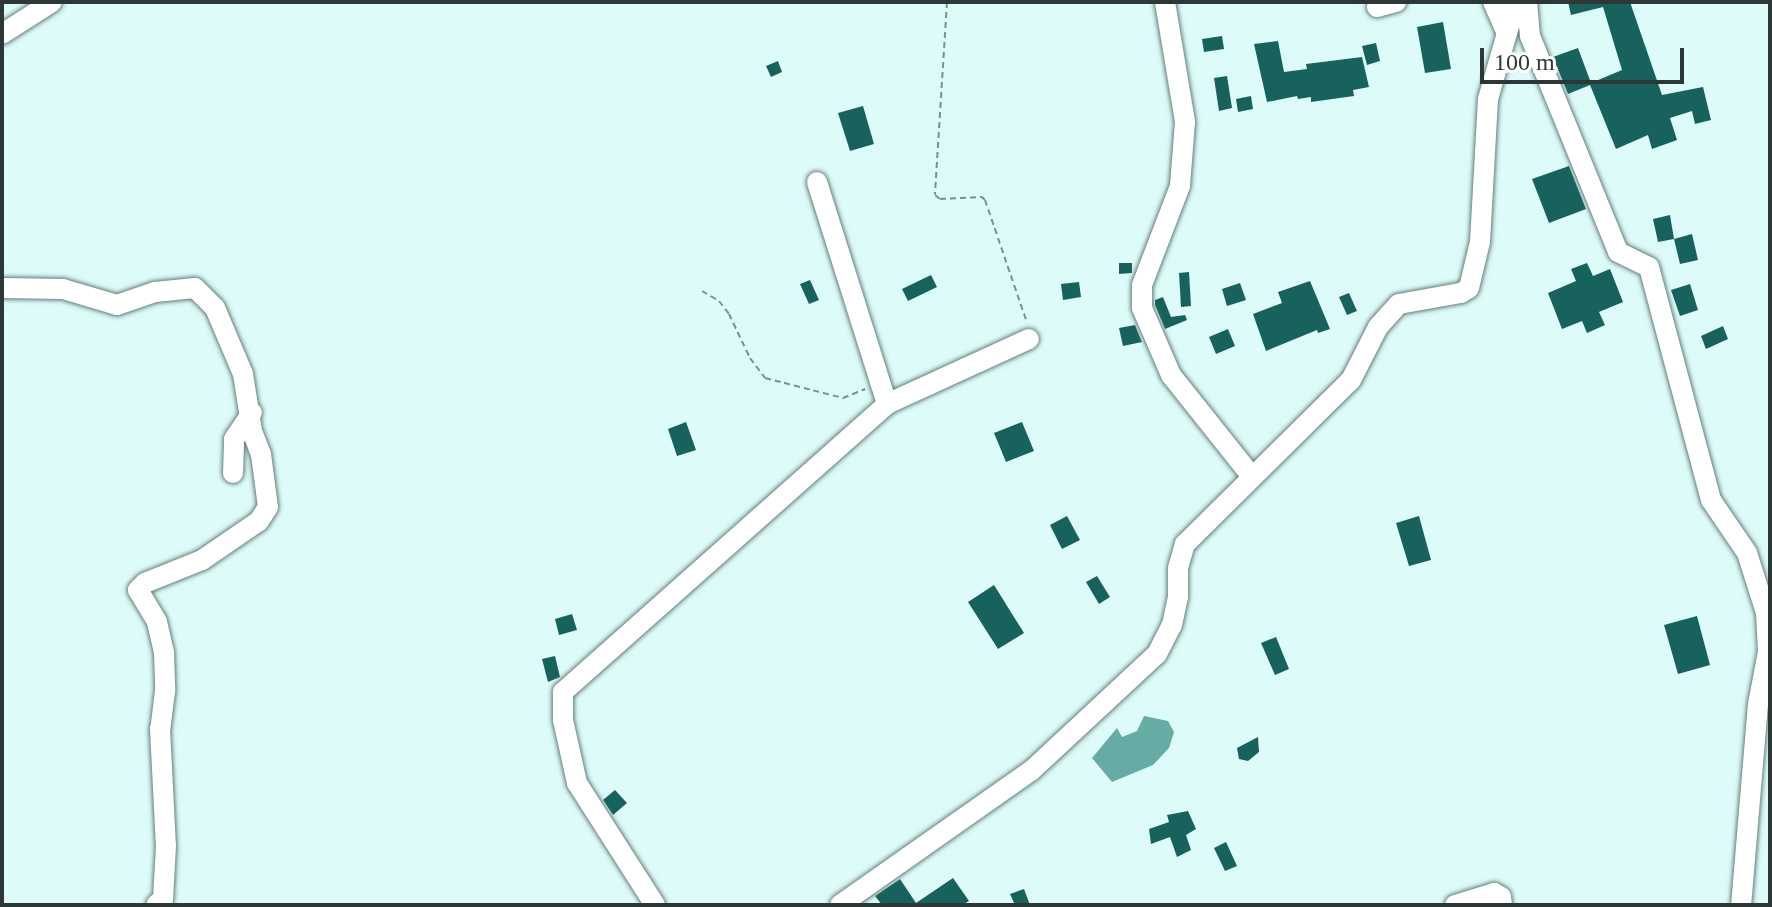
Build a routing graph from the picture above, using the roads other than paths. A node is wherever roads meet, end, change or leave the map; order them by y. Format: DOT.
graph roads {
  1 [pos="52,2"];
  2 [pos="1165,2"];
  3 [pos="1493,2"];
  4 [pos="1516,2"];
  5 [pos="1527,2"];
  6 [pos="1507,33"];
  7 [pos="2,34"];
  8 [pos="817,182"];
  9 [pos="2,288"];
  10 [pos="1029,339"];
  11 [pos="887,404"];
  12 [pos="252,412"];
  13 [pos="233,473"];
  14 [pos="1252,477"];
  15 [pos="1769,652"];
  16 [pos="156,905"];
  17 [pos="655,905"];
  18 [pos="840,905"];
  19 [pos="1455,905"];
  20 [pos="1502,905"];
  21 [pos="1741,905"];
  1 -- 7 [label="street"];
  2 -- 14 [label="street"];
  3 -- 6 [label="street"];
  4 -- 6 [label="street"];
  5 -- 15 [label="street"];
  6 -- 14 [label="street"];
  8 -- 11 [label="street"];
  9 -- 12 [label="street"];
  10 -- 11 [label="street"];
  11 -- 17 [label="street"];
  12 -- 13 [label="street"];
  12 -- 16 [label="street"];
  14 -- 18 [label="street"];
  15 -- 21 [label="street"];
  19 -- 20 [label="street"];
}
